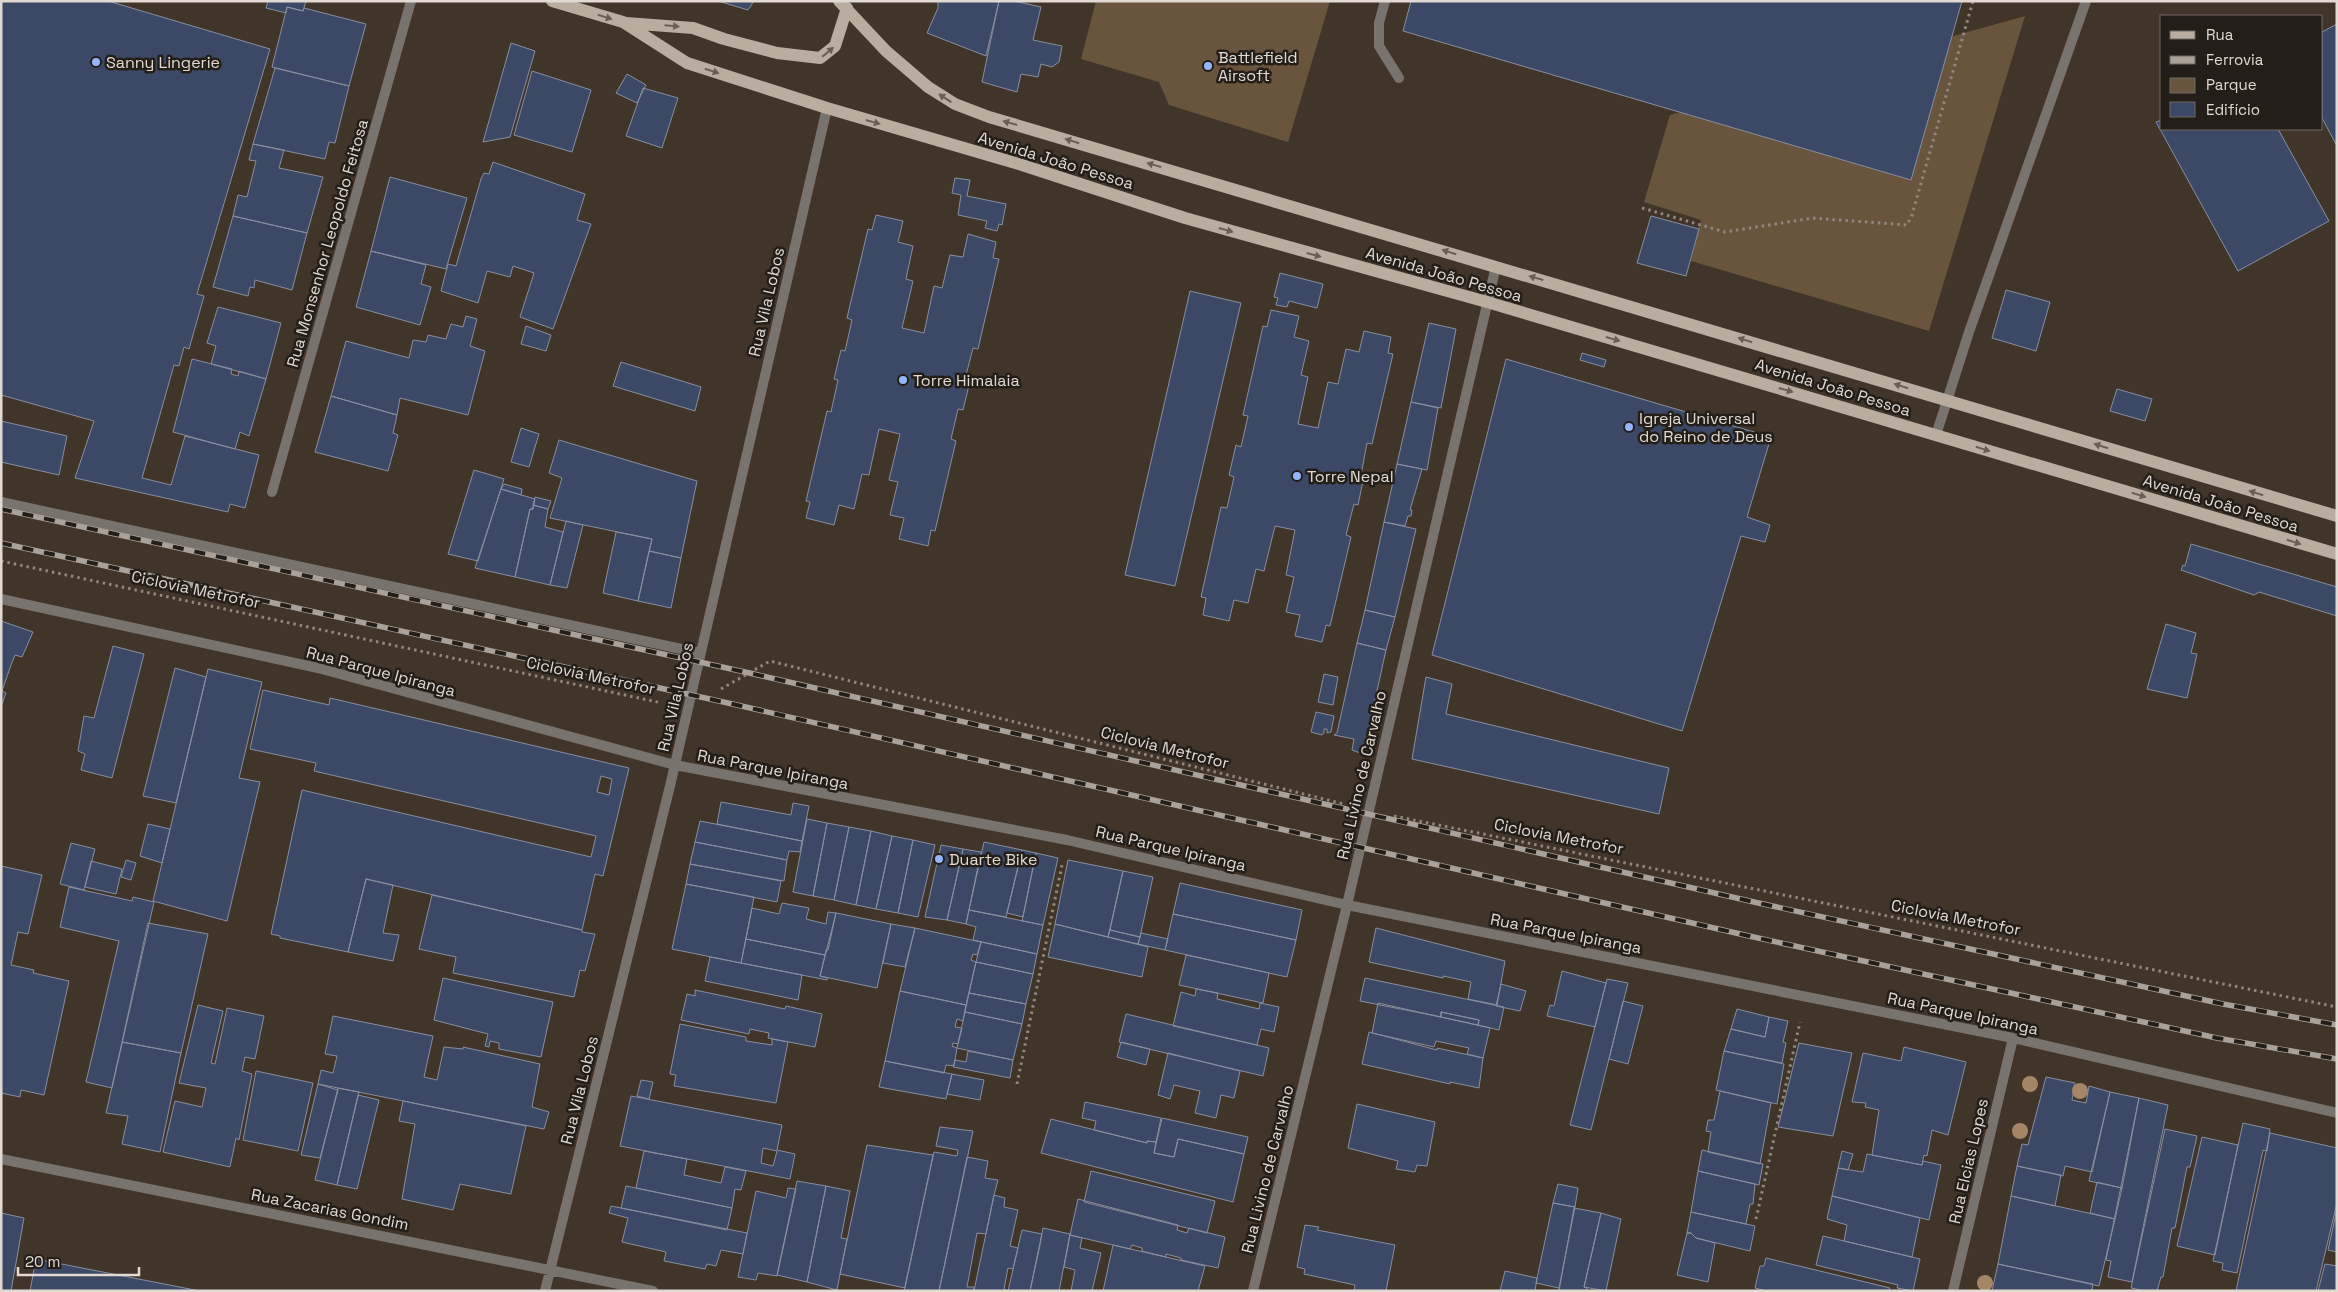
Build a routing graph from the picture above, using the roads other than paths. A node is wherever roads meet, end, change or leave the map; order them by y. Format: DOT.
graph roads {
  1 [pos="411,1"];
  2 [pos="552,1"];
  3 [pos="1385,1"];
  4 [pos="2086,1"];
  5 [pos="845,4"];
  6 [pos="624,22"];
  7 [pos="1399,78"];
  8 [pos="827,108"];
  9 [pos="1496,266"];
  10 [pos="1486,302"];
  11 [pos="1948,400"];
  12 [pos="1936,435"];
  13 [pos="272,492"];
  14 [pos="1,502"];
  15 [pos="2337,516"];
  16 [pos="2337,554"];
  17 [pos="1,599"];
  18 [pos="700,653"];
  19 [pos="674,765"];
  20 [pos="1347,905"];
  21 [pos="2012,1038"];
  22 [pos="2337,1113"];
  23 [pos="1,1159"];
  24 [pos="550,1269"];
  25 [pos="545,1291"];
  26 [pos="653,1291"];
  27 [pos="1253,1291"];
  28 [pos="1953,1291"];
  1 -- 13 [label="street, Rua Monsenhor Leopoldo Feitosa"];
  2 -- 6 [label="main road, Avenida João Pessoa, one-way"];
  3 -- 7 [label="street"];
  4 -- 11 [label="street"];
  6 -- 5 [label="main road, one-way"];
  9 -- 5 [label="main road, Avenida João Pessoa, one-way"];
  6 -- 8 [label="main road, Avenida João Pessoa, one-way"];
  8 -- 10 [label="main road, Avenida João Pessoa, one-way"];
  8 -- 18 [label="street, Rua Vila Lobos"];
  9 -- 10 [label="street, Rua Livino de Carvalho"];
  11 -- 9 [label="main road, Avenida João Pessoa, one-way"];
  10 -- 12 [label="main road, Avenida João Pessoa, one-way"];
  10 -- 20 [label="street, Rua Livino de Carvalho"];
  11 -- 12 [label="street"];
  15 -- 11 [label="main road, Avenida João Pessoa, one-way"];
  12 -- 16 [label="main road, Avenida João Pessoa, one-way"];
  14 -- 18 [label="street"];
  17 -- 19 [label="street, Rua Parque Ipiranga"];
  18 -- 19 [label="street, Rua Vila Lobos"];
  19 -- 20 [label="street, Rua Parque Ipiranga"];
  19 -- 24 [label="street, Rua Vila Lobos"];
  20 -- 21 [label="street, Rua Parque Ipiranga"];
  20 -- 27 [label="street, Rua Livino de Carvalho"];
  21 -- 22 [label="street, Rua Parque Ipiranga"];
  21 -- 28 [label="street, Rua Elcias Lopes"];
  23 -- 24 [label="street, Rua Zacarias Gondim"];
  24 -- 25 [label="street, Rua Vila Lobos"];
  24 -- 26 [label="street, Rua Zacarias Gondim"];
}
